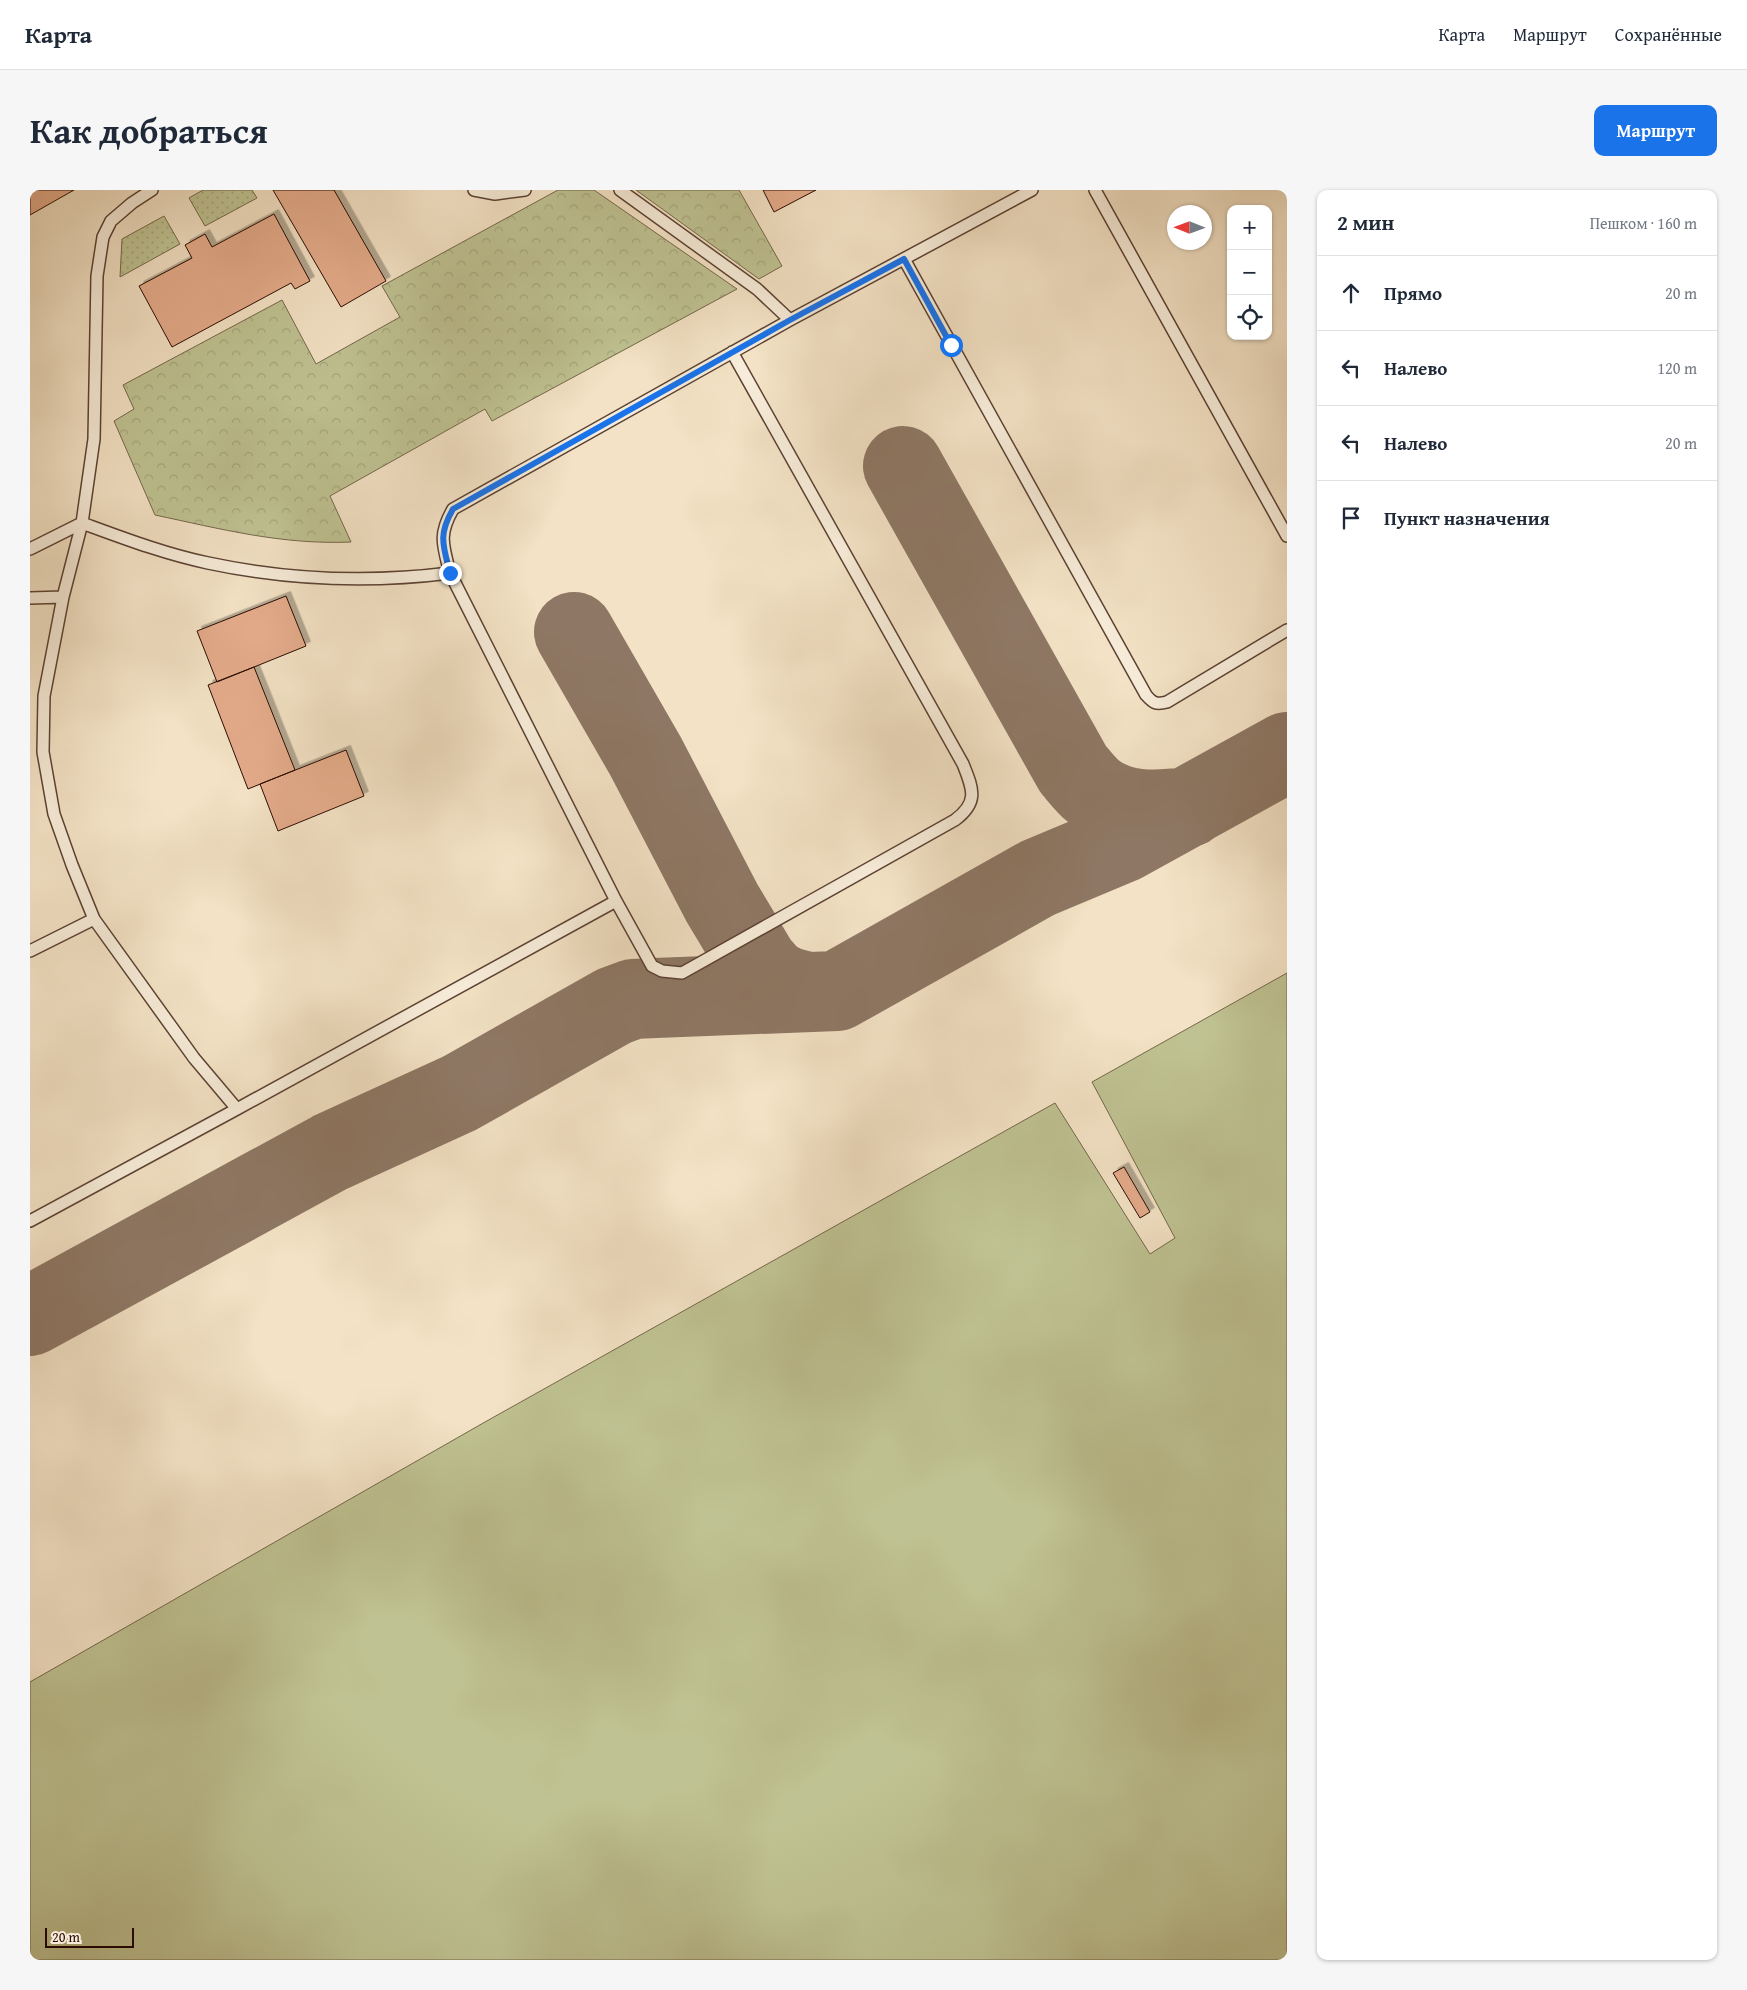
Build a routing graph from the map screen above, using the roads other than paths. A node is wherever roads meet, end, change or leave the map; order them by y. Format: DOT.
graph roads {
  1 [pos="152,190"];
  2 [pos="474,190"];
  3 [pos="525,190"];
  4 [pos="620,190"];
  5 [pos="1032,190"];
  6 [pos="1094,190"];
  7 [pos="904,259"];
  8 [pos="790,320"];
  9 [pos="732,352"];
  10 [pos="82,524"];
  11 [pos="1287,536"];
  12 [pos="30,549"];
  13 [pos="450,573"];
  14 [pos="30,598"];
  15 [pos="63,598"];
  16 [pos="1287,630"];
  17 [pos="616,901"];
  18 [pos="94,919"];
  19 [pos="30,951"];
  20 [pos="237,1109"];
  21 [pos="30,1220"];
  1 -- 10 [label="lane"];
  2 -- 3 [label="lane"];
  4 -- 8 [label="lane"];
  5 -- 7 [label="lane"];
  6 -- 11 [label="lane"];
  7 -- 8 [label="lane"];
  7 -- 16 [label="lane"];
  8 -- 9 [label="lane"];
  9 -- 13 [label="lane"];
  9 -- 17 [label="lane"];
  10 -- 12 [label="lane"];
  10 -- 13 [label="lane"];
  10 -- 15 [label="lane"];
  13 -- 17 [label="lane"];
  14 -- 15 [label="lane"];
  15 -- 18 [label="lane"];
  17 -- 20 [label="lane"];
  18 -- 19 [label="lane"];
  18 -- 20 [label="lane"];
  20 -- 21 [label="lane"];
}
